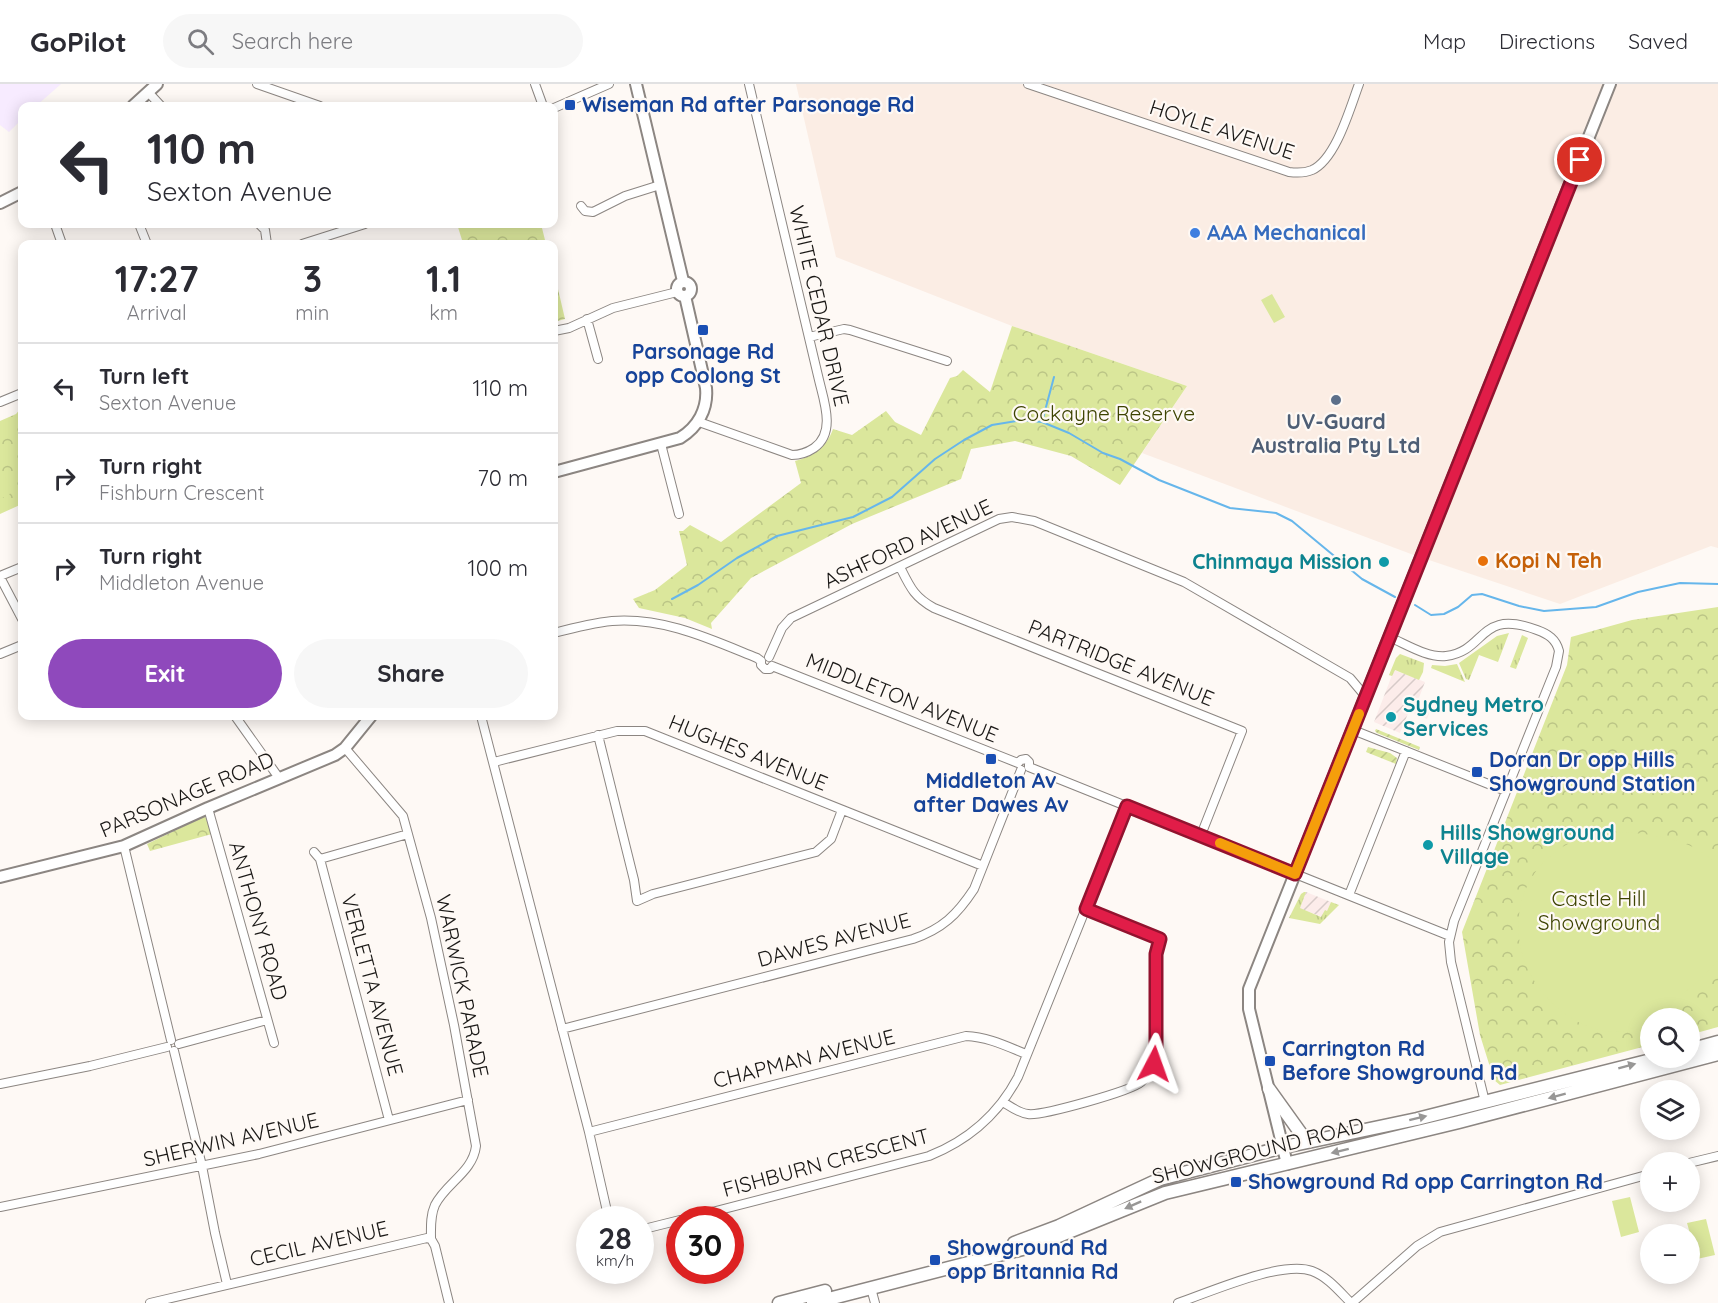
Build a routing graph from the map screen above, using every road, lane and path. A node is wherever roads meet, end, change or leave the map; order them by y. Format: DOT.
graph roads {
  1 [pos="257,84"];
  2 [pos="535,84"];
  3 [pos="609,84"];
  4 [pos="636,84"];
  5 [pos="749,84"];
  6 [pos="1028,84"];
  7 [pos="1359,84"];
  8 [pos="1610,84"];
  9 [pos="153,88"];
  10 [pos="137,102"];
  11 [pos="159,102"];
  12 [pos="309,102"];
  13 [pos="542,102"];
  14 [pos="558,106"];
  15 [pos="660,185"];
  16 [pos="18,194"];
  17 [pos="0,203"];
  18 [pos="581,206"];
  19 [pos="352,228"];
  20 [pos="315,240"];
  21 [pos="681,294"];
  22 [pos="587,320"];
  23 [pos="558,330"];
  24 [pos="809,337"];
  25 [pos="598,359"];
  26 [pos="947,361"];
  27 [pos="18,395"];
  28 [pos="0,402"];
  29 [pos="699,422"];
  30 [pos="661,444"];
  31 [pos="558,471"];
  32 [pos="679,514"];
  33 [pos="900,567"];
  34 [pos="18,569"];
  35 [pos="0,576"];
  36 [pos="18,611"];
  37 [pos="558,632"];
  38 [pos="1389,637"];
  39 [pos="18,647"];
  40 [pos="0,654"];
  41 [pos="765,659"];
  42 [pos="1366,697"];
  43 [pos="238,720"];
  44 [pos="368,720"];
  45 [pos="482,720"];
  46 [pos="1353,730"];
  47 [pos="598,735"];
  48 [pos="345,748"];
  49 [pos="1406,751"];
  50 [pos="494,762"];
  51 [pos="1019,767"];
  52 [pos="279,778"];
  53 [pos="1506,791"];
  54 [pos="1127,806"];
  55 [pos="208,808"];
  56 [pos="842,810"];
  57 [pos="408,834"];
  58 [pos="1201,835"];
  59 [pos="124,846"];
  60 [pos="314,852"];
  61 [pos="320,859"];
  62 [pos="983,866"];
  63 [pos="1295,874"];
  64 [pos="0,877"];
  65 [pos="1349,896"];
  66 [pos="1086,909"];
  67 [pos="1450,936"];
  68 [pos="267,1020"];
  69 [pos="562,1029"];
  70 [pos="1718,1042"];
  71 [pos="274,1043"];
  72 [pos="173,1045"];
  73 [pos="1700,1047"];
  74 [pos="1026,1054"];
  75 [pos="1718,1054"];
  76 [pos="1640,1063"];
  77 [pos="0,1084"];
  78 [pos="1269,1089"];
  79 [pos="468,1100"];
  80 [pos="1003,1102"];
  81 [pos="1486,1108"];
  82 [pos="389,1120"];
  83 [pos="589,1132"];
  84 [pos="1307,1142"];
  85 [pos="1284,1147"];
  86 [pos="1718,1156"];
  87 [pos="1700,1160"];
  88 [pos="1287,1164"];
  89 [pos="202,1166"];
  90 [pos="1640,1177"];
  91 [pos="606,1206"];
  92 [pos="734,1206"];
  93 [pos="0,1208"];
  94 [pos="431,1239"];
  95 [pos="227,1284"];
  96 [pos="871,1288"];
  97 [pos="150,1303"];
  98 [pos="449,1303"];
  99 [pos="779,1303"];
  100 [pos="813,1303"];
  101 [pos="875,1303"];
  102 [pos="1178,1303"];
  103 [pos="1352,1303"];
  1 -- 12 [label="street"];
  2 -- 13 [label="street"];
  3 -- 14 [label="street"];
  4 -- 15 [label="main road"];
  5 -- 24 [label="street, WHITE CEDAR DRIVE"];
  6 -- 7 [label="street, HOYLE AVENUE"];
  8 -- 38 [label="main road"];
  9 -- 10 [label="main road"];
  9 -- 11 [label="street"];
  15 -- 18 [label="street"];
  15 -- 21 [label="main road"];
  16 -- 17 [label="main road"];
  19 -- 20 [label="street"];
  21 -- 22 [label="street"];
  21 -- 29 [label="main road"];
  22 -- 23 [label="street"];
  22 -- 25 [label="street"];
  24 -- 26 [label="street"];
  24 -- 29 [label="street, WHITE CEDAR DRIVE"];
  27 -- 28 [label="street"];
  29 -- 30 [label="main road"];
  30 -- 31 [label="main road"];
  30 -- 32 [label="street"];
  33 -- 41 [label="street, ASHFORD AVENUE"];
  33 -- 42 [label="street, ASHFORD AVENUE"];
  33 -- 58 [label="street, PARTRIDGE AVENUE"];
  34 -- 35 [label="street"];
  35 -- 36 [label="street"];
  37 -- 41 [label="street"];
  38 -- 42 [label="main road"];
  38 -- 53 [label="street"];
  39 -- 40 [label="street"];
  41 -- 51 [label="street, MIDDLETON AVENUE"];
  42 -- 46 [label="main road"];
  43 -- 52 [label="street"];
  44 -- 48 [label="main road, PARSONAGE ROAD"];
  45 -- 50 [label="street"];
  46 -- 49 [label="street"];
  46 -- 63 [label="main road"];
  47 -- 50 [label="street, HUGHES AVENUE"];
  47 -- 56 [label="street, HUGHES AVENUE"];
  47 -- 56 [label="street"];
  48 -- 52 [label="main road, PARSONAGE ROAD"];
  48 -- 57 [label="street, WARWICK PARADE"];
  49 -- 53 [label="street"];
  49 -- 65 [label="street"];
  50 -- 69 [label="street"];
  51 -- 54 [label="street"];
  51 -- 62 [label="street, DAWES AVENUE"];
  52 -- 55 [label="main road, PARSONAGE ROAD"];
  53 -- 67 [label="street"];
  54 -- 58 [label="street"];
  54 -- 66 [label="street, FISHBURN CRESCENT"];
  55 -- 59 [label="main road, PARSONAGE ROAD"];
  55 -- 68 [label="street, ANTHONY ROAD"];
  56 -- 62 [label="street, HUGHES AVENUE"];
  57 -- 61 [label="street"];
  57 -- 79 [label="street, WARWICK PARADE"];
  58 -- 63 [label="street"];
  59 -- 64 [label="main road, PARSONAGE ROAD"];
  59 -- 72 [label="street"];
  60 -- 61 [label="street, VERLETTA AVENUE"];
  61 -- 82 [label="street, VERLETTA AVENUE"];
  62 -- 69 [label="street, DAWES AVENUE"];
  63 -- 65 [label="street"];
  63 -- 78 [label="main road"];
  65 -- 67 [label="street"];
  66 -- 74 [label="street, FISHBURN CRESCENT"];
  66 -- 80 [label="street"];
  67 -- 81 [label="street"];
  68 -- 71 [label="street, ANTHONY ROAD"];
  68 -- 72 [label="street"];
  69 -- 83 [label="street"];
  70 -- 73 [label="main road"];
  72 -- 77 [label="street"];
  72 -- 89 [label="street"];
  74 -- 80 [label="street, FISHBURN CRESCENT"];
  74 -- 83 [label="street, CHAPMAN AVENUE"];
  75 -- 81 [label="main road, SHOWGROUND ROAD, one-way"];
  81 -- 76 [label="main road, SHOWGROUND ROAD, one-way"];
  78 -- 84 [label="main road"];
  78 -- 85 [label="main road"];
  79 -- 82 [label="street, SHERWIN AVENUE"];
  79 -- 94 [label="street, WARWICK PARADE"];
  80 -- 92 [label="street, FISHBURN CRESCENT"];
  84 -- 81 [label="main road, SHOWGROUND ROAD, one-way"];
  81 -- 88 [label="main road, SHOWGROUND ROAD, one-way"];
  82 -- 89 [label="street, SHERWIN AVENUE"];
  83 -- 91 [label="street"];
  84 -- 85 [label="main road, SHOWGROUND ROAD"];
  85 -- 88 [label="main road"];
  85 -- 99 [label="main road, SHOWGROUND ROAD"];
  86 -- 87 [label="street"];
  88 -- 96 [label="main road, SHOWGROUND ROAD, one-way"];
  89 -- 93 [label="street, SHERWIN AVENUE"];
  89 -- 95 [label="street"];
  90 -- 103 [label="street"];
  94 -- 95 [label="street, CECIL AVENUE"];
  94 -- 98 [label="street"];
  95 -- 97 [label="street, CECIL AVENUE"];
  96 -- 100 [label="main road, SHOWGROUND ROAD"];
  96 -- 101 [label="street"];
  102 -- 103 [label="street"];
}
